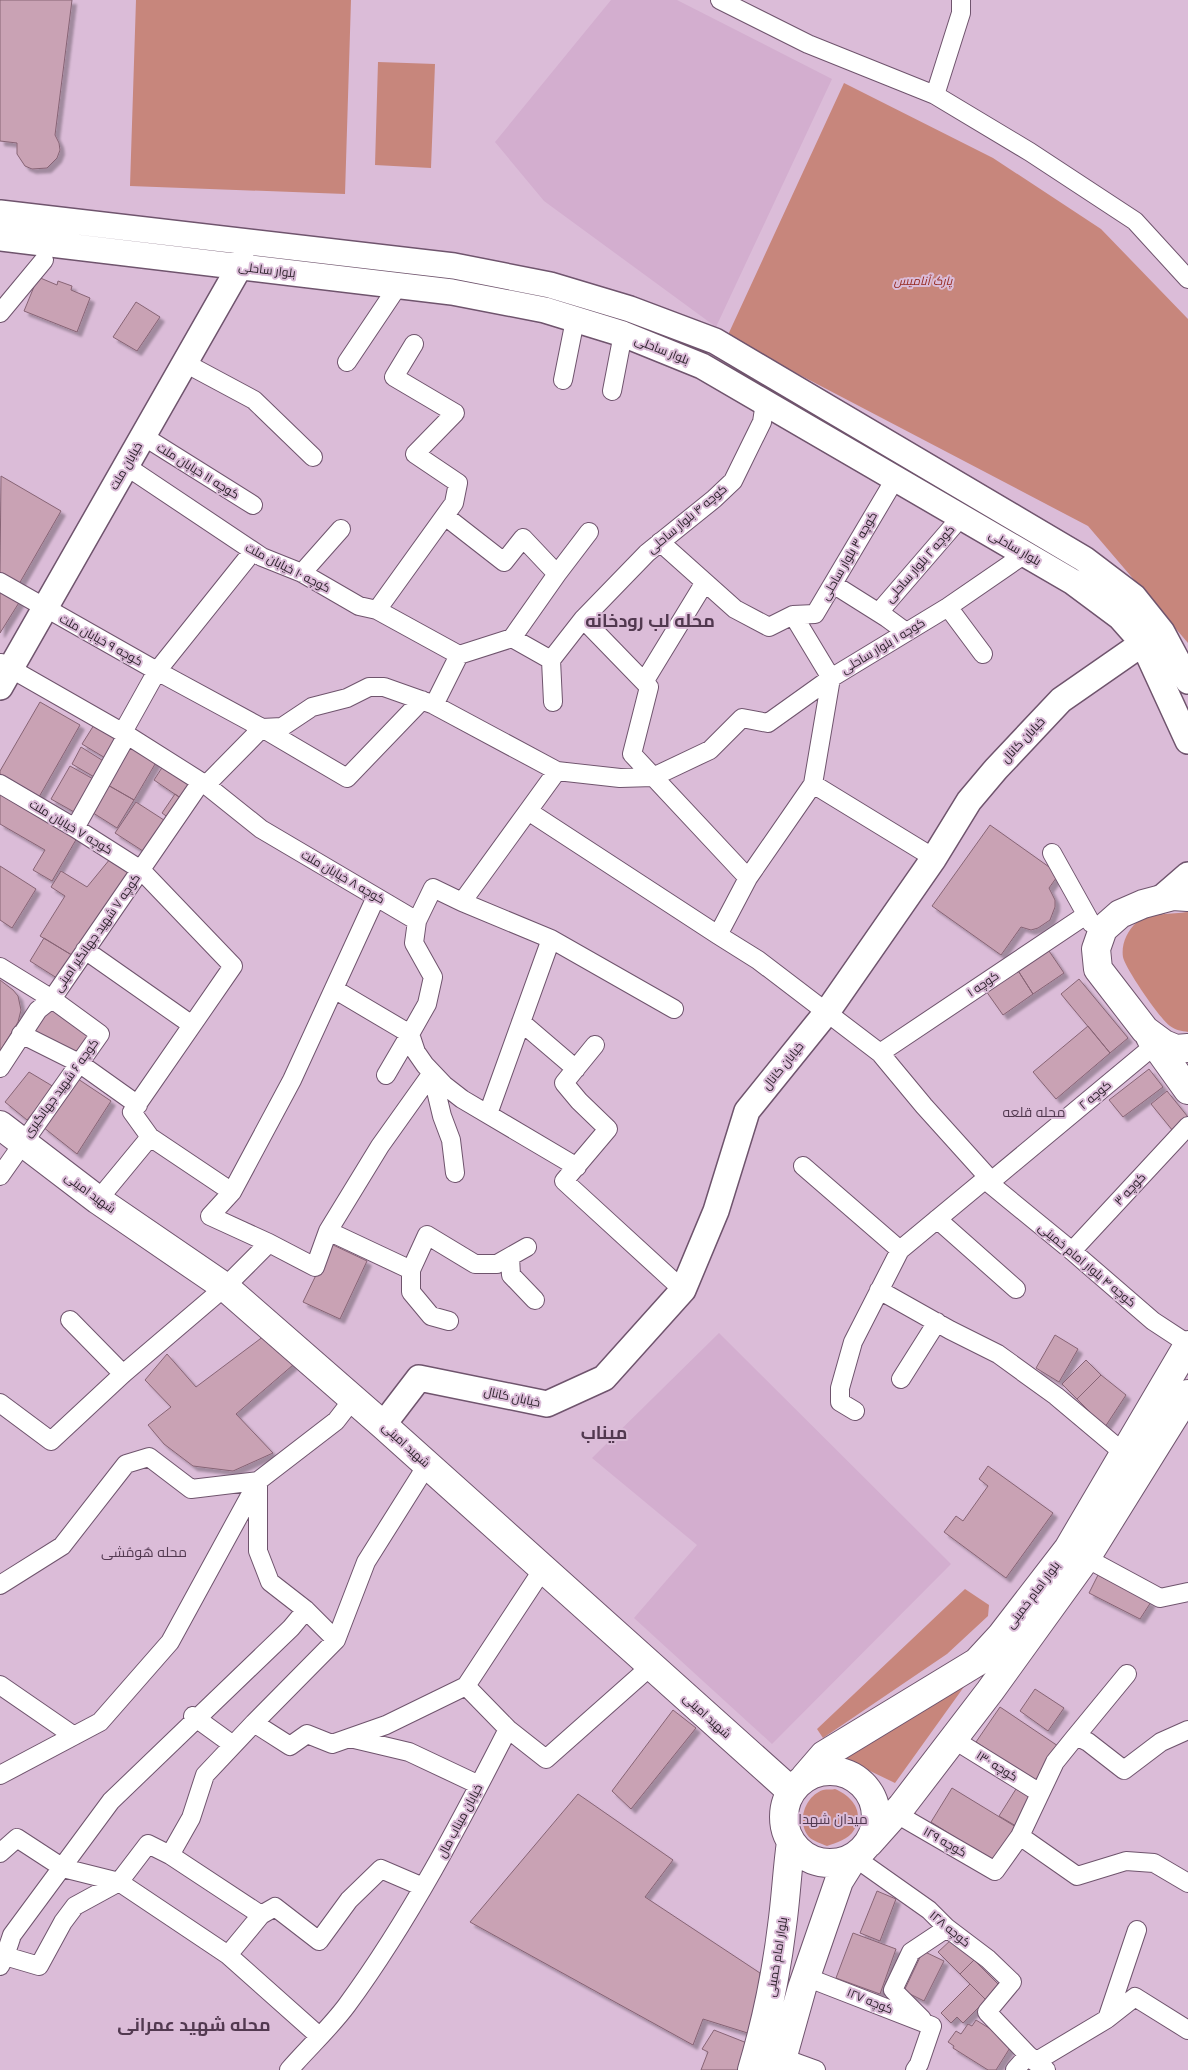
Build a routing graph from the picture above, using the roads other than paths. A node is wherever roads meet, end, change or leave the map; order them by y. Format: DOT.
graph roads {
  1 [pos="720,0"];
  2 [pos="961,0"];
  3 [pos="935,95"];
  4 [pos="0,212"];
  5 [pos="0,238"];
  6 [pos="242,242"];
  7 [pos="44,260"];
  8 [pos="240,266"];
  9 [pos="1188,279"];
  10 [pos="398,286"];
  11 [pos="0,313"];
  12 [pos="575,320"];
  13 [pos="623,334"];
  14 [pos="414,344"];
  15 [pos="347,362"];
  16 [pos="185,363"];
  17 [pos="563,380"];
  18 [pos="612,391"];
  19 [pos="764,403"];
  20 [pos="143,436"];
  21 [pos="313,457"];
  22 [pos="126,466"];
  23 [pos="895,478"];
  24 [pos="253,505"];
  25 [pos="445,516"];
  26 [pos="961,517"];
  27 [pos="341,529"];
  28 [pos="589,532"];
  29 [pos="660,542"];
  30 [pos="253,551"];
  31 [pos="1025,554"];
  32 [pos="302,573"];
  33 [pos="558,574"];
  34 [pos="0,582"];
  35 [pos="705,582"];
  36 [pos="833,584"];
  37 [pos="948,607"];
  38 [pos="45,608"];
  39 [pos="377,610"];
  40 [pos="878,612"];
  41 [pos="793,615"];
  42 [pos="583,619"];
  43 [pos="906,632"];
  44 [pos="512,638"];
  45 [pos="1143,643"];
  46 [pos="983,654"];
  47 [pos="459,655"];
  48 [pos="551,660"];
  49 [pos="157,671"];
  50 [pos="4,673"];
  51 [pos="831,678"];
  52 [pos="1188,681"];
  53 [pos="644,682"];
  54 [pos="428,702"];
  55 [pos="553,702"];
  56 [pos="262,728"];
  57 [pos="125,734"];
  58 [pos="1188,741"];
  59 [pos="558,771"];
  60 [pos="653,777"];
  61 [pos="0,784"];
  62 [pos="203,784"];
  63 [pos="813,784"];
  64 [pos="528,811"];
  65 [pos="75,828"];
  66 [pos="1052,853"];
  67 [pos="934,858"];
  68 [pos="140,870"];
  69 [pos="748,878"];
  70 [pos="1179,892"];
  71 [pos="376,897"];
  72 [pos="462,902"];
  73 [pos="1086,915"];
  74 [pos="417,921"];
  75 [pos="718,935"];
  76 [pos="551,939"];
  77 [pos="1100,939"];
  78 [pos="86,950"];
  79 [pos="0,967"];
  80 [pos="334,989"];
  81 [pos="52,999"];
  82 [pos="674,1009"];
  83 [pos="827,1012"];
  84 [pos="521,1022"];
  85 [pos="192,1025"];
  86 [pos="21,1034"];
  87 [pos="410,1034"];
  88 [pos="1150,1037"];
  89 [pos="595,1046"];
  90 [pos="1188,1048"];
  91 [pos="880,1053"];
  92 [pos="79,1063"];
  93 [pos="0,1068"];
  94 [pos="576,1069"];
  95 [pos="432,1073"];
  96 [pos="386,1075"];
  97 [pos="1188,1090"];
  98 [pos="138,1104"];
  99 [pos="488,1114"];
  100 [pos="0,1125"];
  101 [pos="1188,1126"];
  102 [pos="150,1137"];
  103 [pos="22,1142"];
  104 [pos="803,1166"];
  105 [pos="576,1167"];
  106 [pos="456,1173"];
  107 [pos="0,1176"];
  108 [pos="989,1180"];
  109 [pos="232,1192"];
  110 [pos="98,1200"];
  111 [pos="937,1219"];
  112 [pos="328,1231"];
  113 [pos="269,1243"];
  114 [pos="527,1247"];
  115 [pos="900,1250"];
  116 [pos="1072,1251"];
  117 [pos="510,1257"];
  118 [pos="411,1270"];
  119 [pos="225,1287"];
  120 [pos="1016,1289"];
  121 [pos="683,1290"];
  122 [pos="879,1290"];
  123 [pos="535,1300"];
  124 [pos="70,1320"];
  125 [pos="449,1321"];
  126 [pos="937,1322"];
  127 [pos="1188,1344"];
  128 [pos="123,1374"];
  129 [pos="901,1379"];
  130 [pos="1188,1394"];
  131 [pos="353,1399"];
  132 [pos="0,1403"];
  133 [pos="855,1412"];
  134 [pos="383,1425"];
  135 [pos="1125,1454"];
  136 [pos="427,1465"];
  137 [pos="258,1481"];
  138 [pos="1086,1558"];
  139 [pos="543,1569"];
  140 [pos="0,1585"];
  141 [pos="1188,1592"];
  142 [pos="306,1610"];
  143 [pos="336,1640"];
  144 [pos="651,1666"];
  145 [pos="1127,1674"];
  146 [pos="0,1685"];
  147 [pos="466,1686"];
  148 [pos="195,1718"];
  149 [pos="254,1723"];
  150 [pos="508,1729"];
  151 [pos="1188,1730"];
  152 [pos="74,1736"];
  153 [pos="1076,1736"];
  154 [pos="350,1738"];
  155 [pos="954,1739"];
  156 [pos="233,1745"];
  157 [pos="0,1775"];
  158 [pos="798,1784"];
  159 [pos="479,1785"];
  160 [pos="1040,1793"];
  161 [pos="896,1813"];
  162 [pos="1020,1836"];
  163 [pos="791,1842"];
  164 [pos="862,1850"];
  165 [pos="0,1853"];
  166 [pos="170,1855"];
  167 [pos="63,1868"];
  168 [pos="119,1882"];
  169 [pos="1188,1883"];
  170 [pos="423,1887"];
  171 [pos="261,1915"];
  172 [pos="947,1928"];
  173 [pos="1137,1930"];
  174 [pos="228,1956"];
  175 [pos="3,1961"];
  176 [pos="806,1977"];
  177 [pos="1107,2019"];
  178 [pos="929,2025"];
  179 [pos="1188,2030"];
  180 [pos="319,2036"];
  181 [pos="1036,2062"];
  182 [pos="781,2064"];
  183 [pos="920,2068"];
  184 [pos="289,2070"];
  185 [pos="752,2070"];
  186 [pos="816,2070"];
  187 [pos="1015,2070"];
  1 -- 3 [label="street"];
  2 -- 3 [label="street"];
  3 -- 9 [label="street"];
  4 -- 6 [label="main road, بلوار ساحلی"];
  5 -- 8 [label="main road, بلوار ساحلی"];
  6 -- 8 [label="main road, خیابان ملت"];
  6 -- 52 [label="main road, بلوار ساحلی"];
  7 -- 11 [label="street"];
  8 -- 10 [label="main road, بلوار ساحلی"];
  8 -- 16 [label="main road, خیابان ملت"];
  10 -- 12 [label="main road, بلوار ساحلی"];
  10 -- 15 [label="street"];
  12 -- 13 [label="main road, بلوار ساحلی"];
  12 -- 17 [label="street"];
  13 -- 18 [label="street"];
  13 -- 19 [label="main road, بلوار ساحلی"];
  14 -- 25 [label="street"];
  16 -- 20 [label="main road, خیابان ملت"];
  16 -- 21 [label="street"];
  19 -- 23 [label="main road, بلوار ساحلی"];
  19 -- 29 [label="street, کوچه ۴ بلوار ساحلی"];
  20 -- 22 [label="main road, خیابان ملت"];
  20 -- 24 [label="street, کوچه ۱۱ خیابان ملت"];
  22 -- 30 [label="street, کوچه ۱۰ خیابان ملت"];
  22 -- 38 [label="main road, خیابان ملت"];
  23 -- 26 [label="main road, بلوار ساحلی"];
  23 -- 36 [label="street, کوچه ۳ بلوار ساحلی"];
  25 -- 33 [label="street"];
  25 -- 39 [label="street"];
  26 -- 31 [label="main road, بلوار ساحلی"];
  26 -- 40 [label="street, کوچه ۲ بلوار ساحلی"];
  27 -- 32 [label="street"];
  28 -- 33 [label="street"];
  29 -- 35 [label="street"];
  29 -- 42 [label="street, کوچه ۴ بلوار ساحلی"];
  30 -- 32 [label="street, کوچه ۱۰ خیابان ملت"];
  30 -- 49 [label="street"];
  31 -- 37 [label="street, کوچه ۱ بلوار ساحلی"];
  31 -- 45 [label="main road, بلوار ساحلی"];
  32 -- 39 [label="street, کوچه ۱۰ خیابان ملت"];
  33 -- 44 [label="street"];
  34 -- 38 [label="street, کوچه ۹ خیابان ملت"];
  35 -- 41 [label="street"];
  35 -- 53 [label="street"];
  36 -- 40 [label="street"];
  36 -- 41 [label="street, کوچه ۳ بلوار ساحلی"];
  37 -- 43 [label="street, کوچه ۱ بلوار ساحلی"];
  37 -- 46 [label="street"];
  38 -- 49 [label="street, کوچه ۹ خیابان ملت"];
  38 -- 50 [label="main road, خیابان ملت"];
  39 -- 47 [label="street, کوچه ۱۰ خیابان ملت"];
  40 -- 43 [label="street"];
  41 -- 51 [label="street"];
  42 -- 48 [label="street, کوچه ۴ بلوار ساحلی"];
  42 -- 53 [label="street"];
  43 -- 51 [label="street, کوچه ۱ بلوار ساحلی"];
  44 -- 47 [label="street"];
  44 -- 48 [label="street"];
  45 -- 58 [label="main road, بلوار ساحلی"];
  45 -- 67 [label="main road, خیابان کانال"];
  47 -- 54 [label="street"];
  48 -- 55 [label="street"];
  49 -- 56 [label="street, کوچه ۹ خیابان ملت"];
  49 -- 57 [label="street"];
  50 -- 57 [label="street, کوچه ۸ خیابان ملت"];
  51 -- 60 [label="street"];
  51 -- 63 [label="street, کوچه ۱ بلوار ساحلی"];
  53 -- 60 [label="street"];
  54 -- 56 [label="street"];
  54 -- 56 [label="street, کوچه ۹ خیابان ملت"];
  54 -- 59 [label="street"];
  56 -- 62 [label="street, کوچه ۷ شهید جهانگیر امینی"];
  57 -- 62 [label="street, کوچه ۸ خیابان ملت"];
  57 -- 65 [label="street"];
  59 -- 60 [label="street"];
  59 -- 64 [label="street"];
  60 -- 69 [label="street"];
  61 -- 65 [label="street, کوچه ۷ خیابان ملت"];
  62 -- 68 [label="street, کوچه ۷ شهید جهانگیر امینی"];
  62 -- 71 [label="street, کوچه ۸ خیابان ملت"];
  63 -- 67 [label="street"];
  63 -- 69 [label="street"];
  64 -- 72 [label="street"];
  64 -- 75 [label="street, کوچه ۴ بلوار امام خمینی"];
  65 -- 68 [label="street, کوچه ۷ خیابان ملت"];
  66 -- 73 [label="street"];
  67 -- 83 [label="main road, خیابان کانال"];
  68 -- 78 [label="street, کوچه ۷ شهید جهانگیر امینی"];
  68 -- 85 [label="street, کوچه ۷ خیابان ملت"];
  69 -- 75 [label="street"];
  70 -- 77 [label="main road"];
  71 -- 74 [label="street, کوچه ۸ خیابان ملت"];
  71 -- 80 [label="street"];
  72 -- 74 [label="street"];
  72 -- 76 [label="street"];
  73 -- 77 [label="street"];
  73 -- 91 [label="street, کوچه ۱"];
  74 -- 87 [label="street"];
  75 -- 83 [label="street, کوچه ۴ بلوار امام خمینی"];
  76 -- 82 [label="street"];
  76 -- 84 [label="street"];
  77 -- 88 [label="main road"];
  78 -- 81 [label="street, کوچه ۷ شهید جهانگیر امینی"];
  78 -- 85 [label="street"];
  79 -- 81 [label="street"];
  80 -- 87 [label="street"];
  80 -- 109 [label="street"];
  81 -- 86 [label="street, کوچه ۷ شهید جهانگیر امینی"];
  81 -- 92 [label="street, کوچه ۶ شهید جهانگیری"];
  83 -- 91 [label="street, کوچه ۴ بلوار امام خمینی"];
  83 -- 121 [label="main road, خیابان کانال"];
  84 -- 94 [label="street"];
  84 -- 99 [label="street"];
  85 -- 98 [label="street"];
  86 -- 92 [label="street"];
  86 -- 93 [label="street, کوچه ۷ شهید جهانگیر امینی"];
  87 -- 95 [label="street"];
  87 -- 96 [label="street"];
  88 -- 90 [label="main road"];
  88 -- 97 [label="main road"];
  88 -- 108 [label="street, کوچه ۲"];
  89 -- 94 [label="street"];
  91 -- 108 [label="street, کوچه ۴ بلوار امام خمینی"];
  92 -- 98 [label="street"];
  92 -- 103 [label="street, کوچه ۶ شهید جهانگیری"];
  94 -- 105 [label="street"];
  95 -- 99 [label="street"];
  95 -- 106 [label="street"];
  95 -- 112 [label="street"];
  98 -- 102 [label="street"];
  99 -- 105 [label="street"];
  100 -- 103 [label="main road, شهید امینی"];
  101 -- 116 [label="street, کوچه ۳"];
  102 -- 109 [label="street"];
  102 -- 110 [label="street"];
  103 -- 107 [label="street, کوچه ۶ شهید جهانگیری"];
  103 -- 110 [label="main road, شهید امینی"];
  104 -- 115 [label="street"];
  105 -- 121 [label="street"];
  108 -- 111 [label="street, کوچه ۲"];
  108 -- 116 [label="street, کوچه ۴ بلوار امام خمینی"];
  109 -- 113 [label="street"];
  110 -- 119 [label="main road, شهید امینی"];
  111 -- 115 [label="street, کوچه ۲"];
  111 -- 120 [label="street"];
  112 -- 113 [label="street"];
  112 -- 118 [label="street"];
  113 -- 119 [label="street"];
  114 -- 117 [label="street"];
  115 -- 122 [label="street"];
  116 -- 127 [label="street, کوچه ۴ بلوار امام خمینی"];
  117 -- 118 [label="street"];
  117 -- 123 [label="street"];
  118 -- 125 [label="street"];
  119 -- 128 [label="street"];
  119 -- 131 [label="main road, شهید امینی"];
  121 -- 134 [label="main road, خیابان کانال"];
  122 -- 126 [label="street"];
  122 -- 133 [label="street"];
  124 -- 128 [label="street"];
  126 -- 129 [label="street"];
  126 -- 135 [label="street"];
  127 -- 135 [label="main road, بلوار امام خمینی"];
  128 -- 132 [label="street"];
  130 -- 138 [label="main road, بلوار امام خمینی"];
  131 -- 134 [label="main road, شهید امینی"];
  131 -- 137 [label="street"];
  134 -- 136 [label="main road, شهید امینی"];
  135 -- 158 [label="main road, بلوار امام خمینی"];
  136 -- 139 [label="main road, شهید امینی"];
  136 -- 143 [label="street"];
  137 -- 140 [label="street"];
  137 -- 142 [label="street"];
  137 -- 152 [label="street"];
  138 -- 141 [label="street"];
  138 -- 155 [label="main road, بلوار امام خمینی"];
  139 -- 144 [label="main road, شهید امینی"];
  139 -- 147 [label="street"];
  142 -- 143 [label="street"];
  142 -- 148 [label="street"];
  143 -- 149 [label="street"];
  144 -- 150 [label="street"];
  144 -- 158 [label="main road, شهید امینی"];
  145 -- 153 [label="street"];
  146 -- 152 [label="street"];
  147 -- 150 [label="street"];
  147 -- 154 [label="street"];
  148 -- 156 [label="street"];
  148 -- 167 [label="street"];
  149 -- 154 [label="street"];
  149 -- 156 [label="street"];
  150 -- 159 [label="street, خیابان میناب مال"];
  151 -- 153 [label="street"];
  152 -- 157 [label="street"];
  153 -- 160 [label="street"];
  154 -- 159 [label="street"];
  155 -- 160 [label="street, کوچه ۱۳۰"];
  155 -- 161 [label="main road, بلوار امام خمینی"];
  156 -- 166 [label="street"];
  158 -- 163 [label="main road"];
  158 -- 164 [label="main road"];
  159 -- 170 [label="street, خیابان میناب مال"];
  160 -- 162 [label="street"];
  161 -- 162 [label="street, کوچه ۱۲۹"];
  161 -- 164 [label="main road, بلوار امام خمینی"];
  162 -- 169 [label="street"];
  163 -- 164 [label="main road"];
  163 -- 185 [label="main road, بلوار امام خمینی"];
  164 -- 172 [label="street, کوچه ۱۲۸"];
  164 -- 176 [label="main road, بلوار امام خمینی"];
  165 -- 167 [label="street"];
  166 -- 168 [label="street"];
  166 -- 171 [label="street"];
  167 -- 168 [label="street"];
  167 -- 175 [label="street"];
  168 -- 174 [label="street"];
  168 -- 175 [label="street"];
  170 -- 171 [label="street"];
  170 -- 180 [label="street, خیابان میناب مال"];
  171 -- 174 [label="street"];
  172 -- 178 [label="street"];
  172 -- 181 [label="street, کوچه ۱۲۸"];
  173 -- 177 [label="street"];
  174 -- 180 [label="street"];
  176 -- 178 [label="street, کوچه ۱۲۷"];
  176 -- 182 [label="main road, بلوار امام خمینی"];
  177 -- 179 [label="street"];
  177 -- 181 [label="street"];
  178 -- 183 [label="street"];
  180 -- 184 [label="street, خیابان میناب مال"];
  181 -- 187 [label="street"];
  182 -- 186 [label="street"];
}
